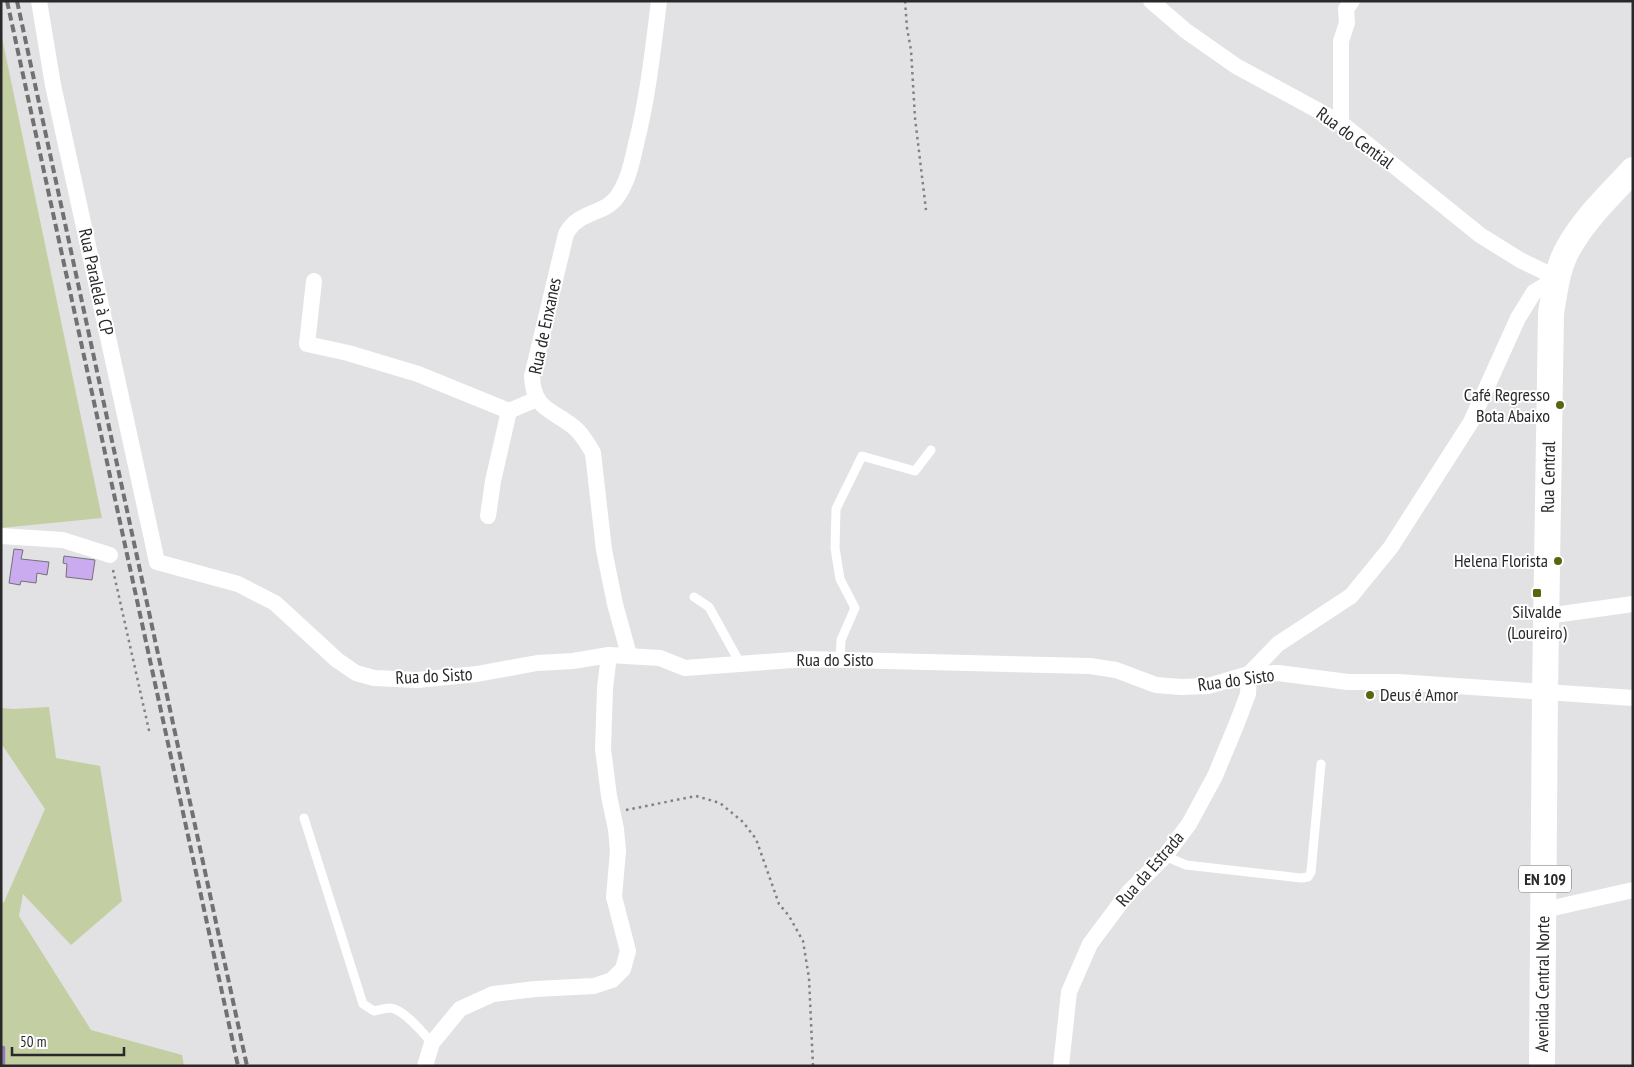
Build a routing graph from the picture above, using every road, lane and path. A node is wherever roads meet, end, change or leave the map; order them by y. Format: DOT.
graph roads {
  1 [pos="39,1"];
  2 [pos="659,1"];
  3 [pos="905,1"];
  4 [pos="1151,1"];
  5 [pos="1352,1"];
  6 [pos="1341,123"];
  7 [pos="1633,170"];
  8 [pos="926,210"];
  9 [pos="1557,278"];
  10 [pos="314,281"];
  11 [pos="537,399"];
  12 [pos="509,411"];
  13 [pos="931,450"];
  14 [pos="488,516"];
  15 [pos="1,536"];
  16 [pos="110,554"];
  17 [pos="157,562"];
  18 [pos="694,597"];
  19 [pos="1633,604"];
  20 [pos="1547,616"];
  21 [pos="609,654"];
  22 [pos="629,656"];
  23 [pos="840,660"];
  24 [pos="740,663"];
  25 [pos="1249,674"];
  26 [pos="1545,692"];
  27 [pos="1633,698"];
  28 [pos="150,735"];
  29 [pos="1321,764"];
  30 [pos="613,813"];
  31 [pos="304,818"];
  32 [pos="1165,856"];
  33 [pos="1633,890"];
  34 [pos="1544,910"];
  35 [pos="432,1044"];
  36 [pos="425,1066"];
  37 [pos="813,1066"];
  38 [pos="1061,1066"];
  39 [pos="1542,1066"];
  1 -- 17 [label="street, Rua Paralela à CP"];
  2 -- 11 [label="street, Rua de Enxanes"];
  3 -- 8 [label="path"];
  4 -- 6 [label="street, Rua do Cential"];
  5 -- 6 [label="street"];
  6 -- 9 [label="street, Rua do Cential"];
  7 -- 9 [label="main road, Rua Central / EN 109"];
  9 -- 20 [label="main road, Rua Central / EN 109"];
  9 -- 25 [label="street"];
  10 -- 12 [label="street"];
  11 -- 12 [label="street"];
  11 -- 22 [label="street, Rua de Enxanes"];
  12 -- 14 [label="street"];
  13 -- 23 [label="lane"];
  15 -- 16 [label="street"];
  16 -- 28 [label="path"];
  17 -- 21 [label="street, Rua do Sisto"];
  18 -- 24 [label="lane"];
  19 -- 20 [label="street"];
  20 -- 26 [label="main road, Rua Central / EN 109"];
  21 -- 22 [label="street, Rua do Sisto"];
  21 -- 30 [label="street"];
  22 -- 24 [label="street, Rua do Sisto"];
  23 -- 24 [label="street, Rua do Sisto"];
  23 -- 25 [label="street, Rua do Sisto"];
  25 -- 26 [label="street, Rua do Sisto"];
  25 -- 32 [label="street, Rua da Estrada"];
  26 -- 27 [label="street, Rua do Sisto"];
  26 -- 34 [label="main road, Avenida Central Norte / EN 109"];
  29 -- 32 [label="lane"];
  30 -- 35 [label="street"];
  30 -- 37 [label="path"];
  31 -- 35 [label="lane"];
  32 -- 38 [label="street, Rua da Estrada"];
  33 -- 34 [label="street"];
  34 -- 39 [label="main road, Avenida Central Norte / EN 109"];
  35 -- 36 [label="street"];
}
